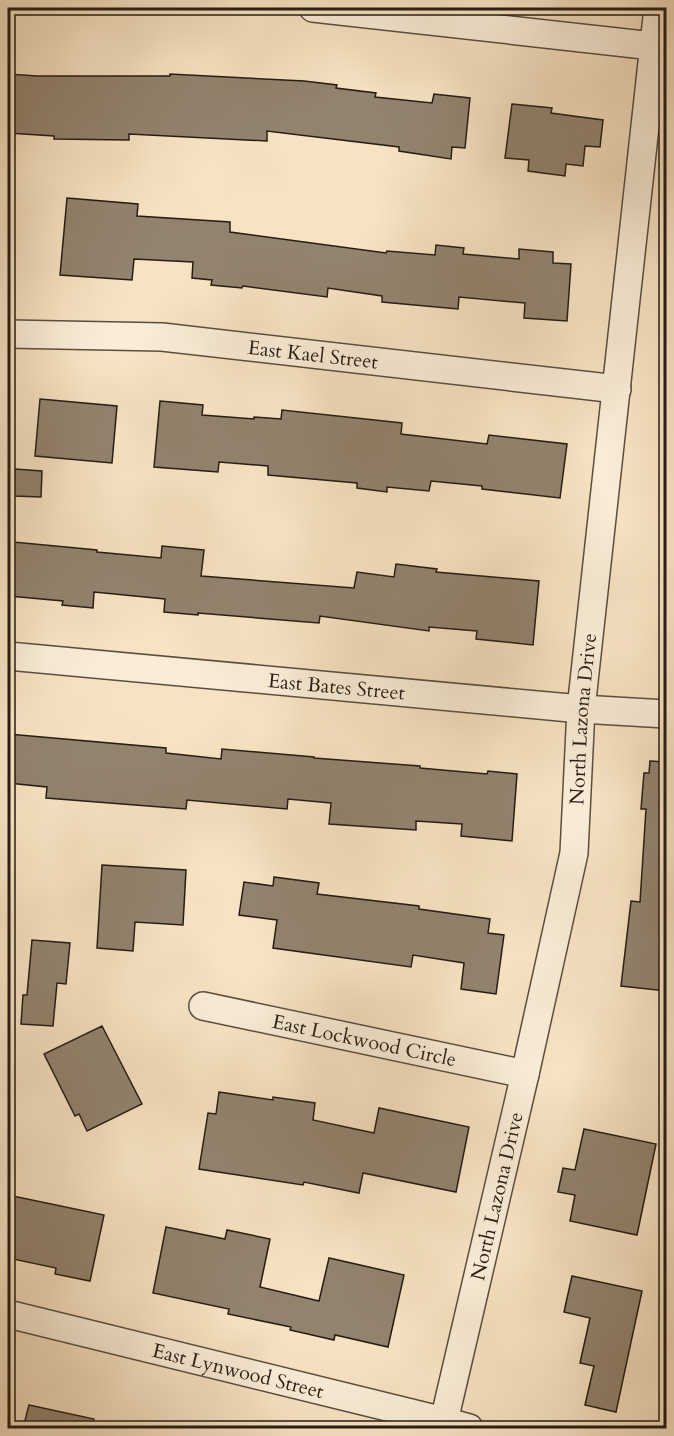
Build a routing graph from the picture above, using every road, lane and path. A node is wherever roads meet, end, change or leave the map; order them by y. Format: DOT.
graph roads {
  1 [pos="313,8"];
  2 [pos="658,8"];
  3 [pos="653,46"];
  4 [pos="8,334"];
  5 [pos="617,388"];
  6 [pos="8,656"];
  7 [pos="581,709"];
  8 [pos="666,714"];
  9 [pos="203,1006"];
  10 [pos="525,1074"];
  11 [pos="8,1314"];
  12 [pos="456,1425"];
  1 -- 3 [label="street"];
  2 -- 3 [label="street, North Lazona Drive"];
  3 -- 5 [label="street, North Lazona Drive"];
  4 -- 5 [label="street, East Kael Street"];
  5 -- 7 [label="street, North Lazona Drive"];
  6 -- 7 [label="street, East Bates Street"];
  7 -- 8 [label="street, East Bates Street"];
  7 -- 10 [label="street, North Lazona Drive"];
  9 -- 10 [label="street, East Lockwood Circle"];
  10 -- 12 [label="street, North Lazona Drive"];
  11 -- 12 [label="street, East Lynwood Street"];
}
